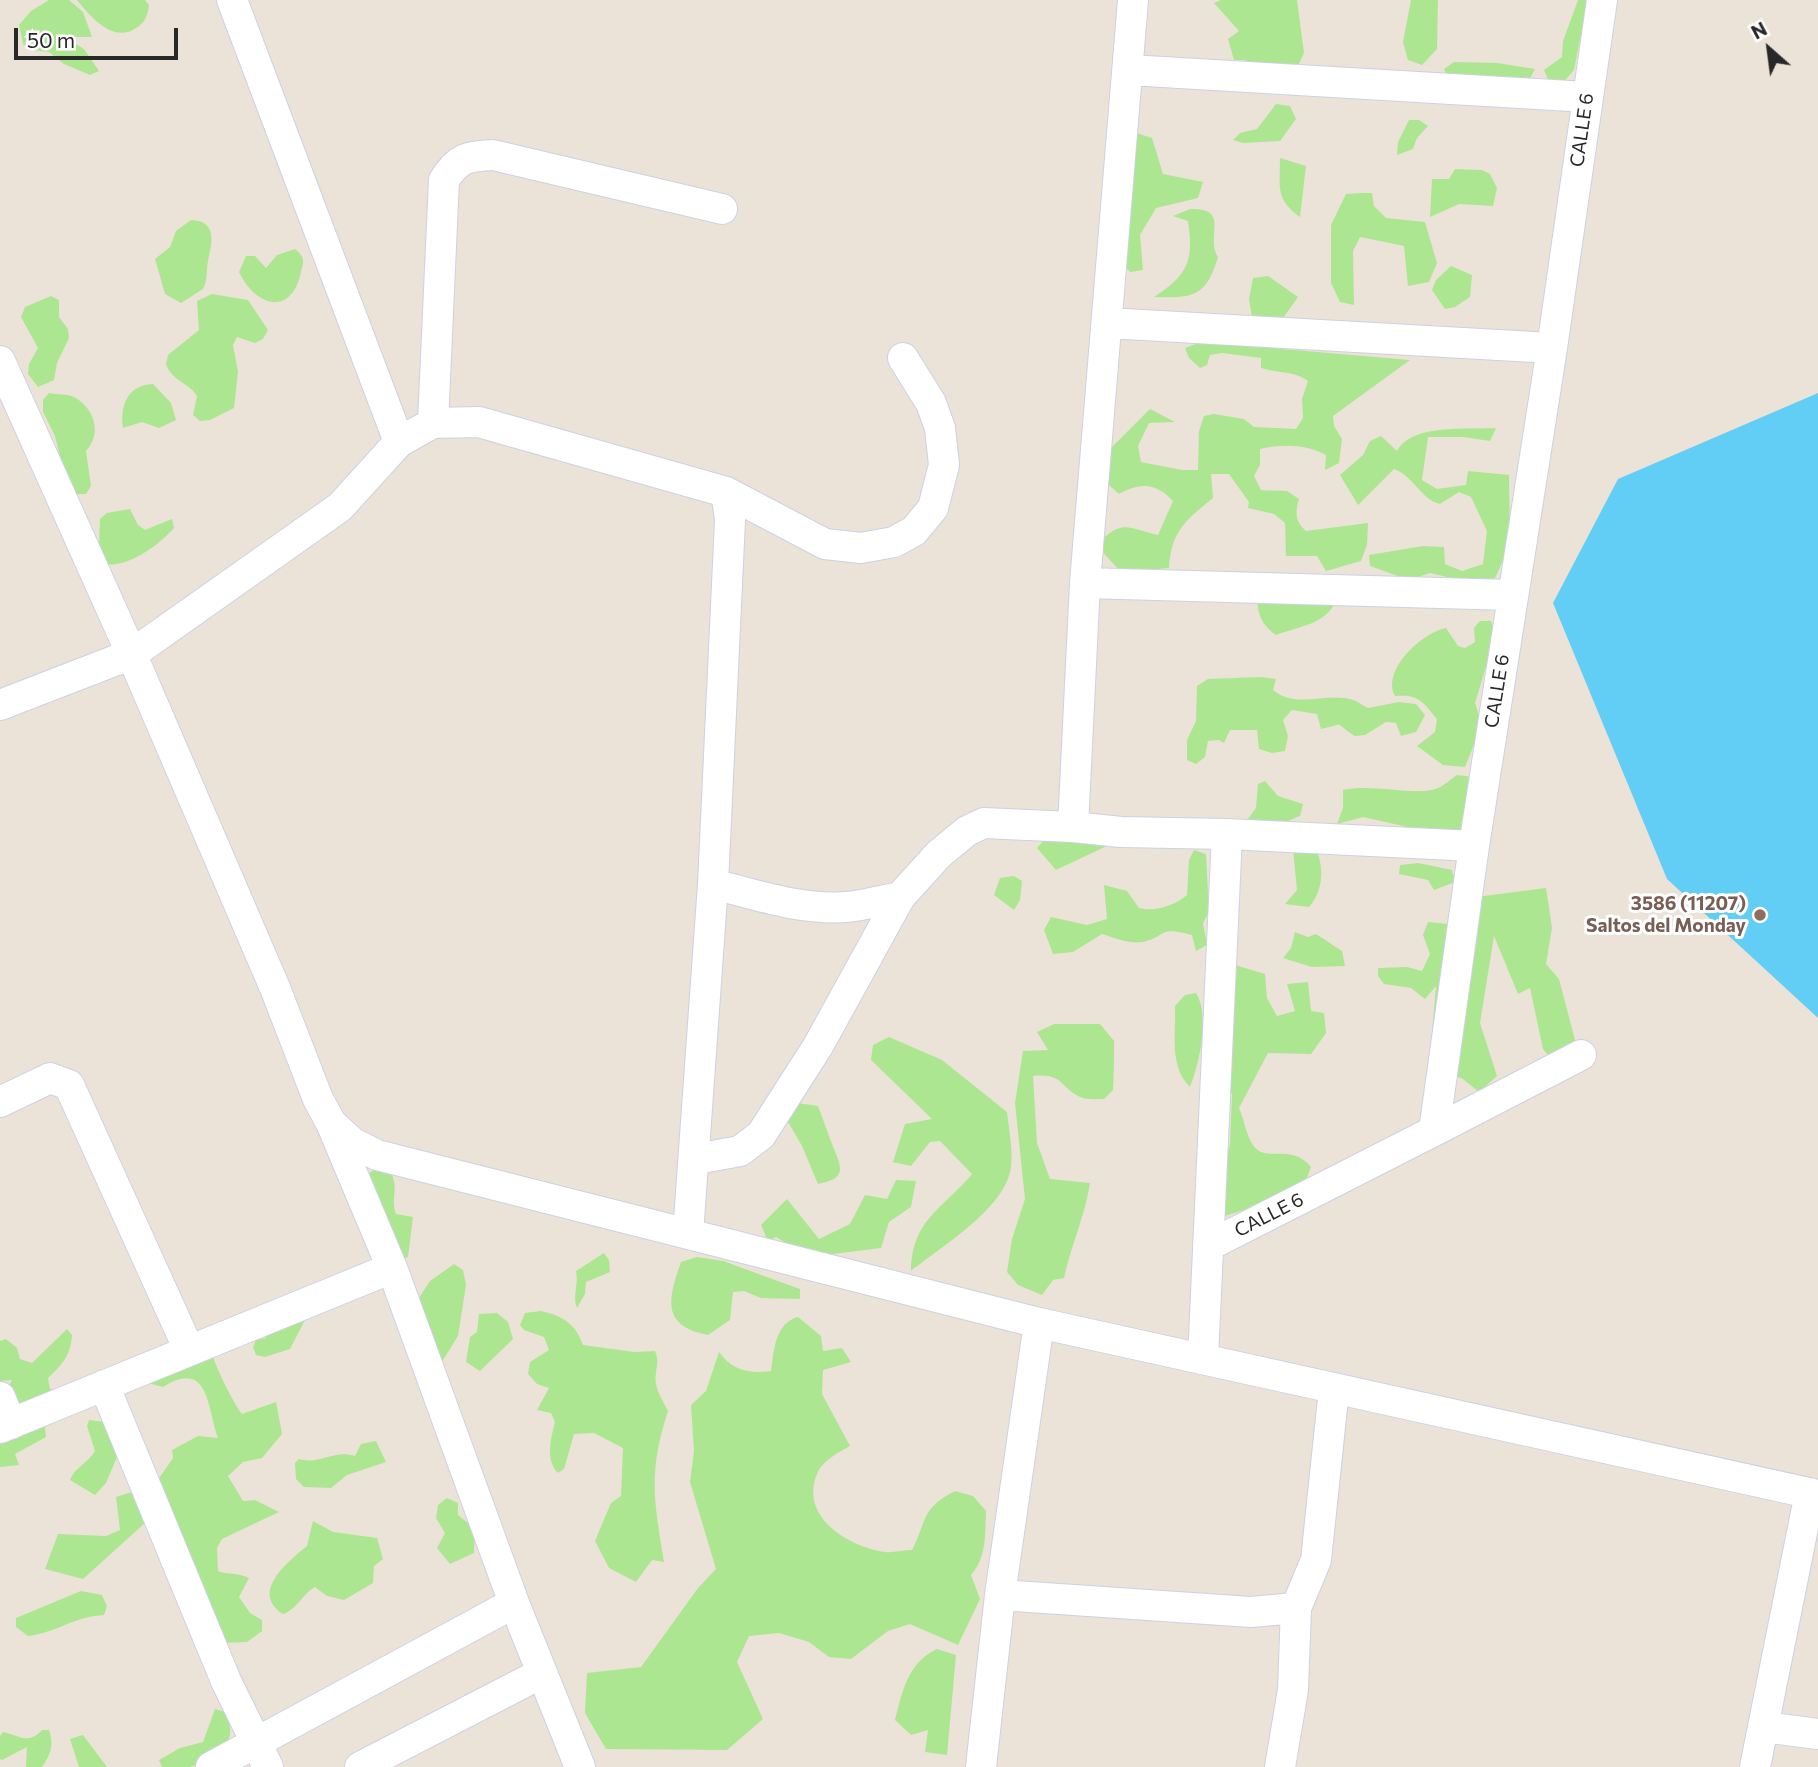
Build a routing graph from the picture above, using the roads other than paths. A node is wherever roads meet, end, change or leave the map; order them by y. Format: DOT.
graph roads {
  1 [pos="232,0"];
  2 [pos="1133,0"];
  3 [pos="1602,0"];
  4 [pos="1129,70"];
  5 [pos="1587,97"];
  6 [pos="722,209"];
  7 [pos="1107,323"];
  8 [pos="1552,348"];
  9 [pos="903,358"];
  10 [pos="0,361"];
  11 [pos="433,423"];
  12 [pos="399,442"];
  13 [pos="726,492"];
  14 [pos="1085,583"];
  15 [pos="1511,595"];
  16 [pos="132,654"];
  17 [pos="0,705"];
  18 [pos="1073,827"];
  19 [pos="1227,834"];
  20 [pos="1474,846"];
  21 [pos="713,884"];
  22 [pos="900,897"];
  23 [pos="1581,1055"];
  24 [pos="0,1102"];
  25 [pos="331,1123"];
  26 [pos="1434,1131"];
  27 [pos="695,1159"];
  28 [pos="688,1234"];
  29 [pos="1208,1246"];
  30 [pos="392,1268"];
  31 [pos="1039,1323"];
  32 [pos="189,1350"];
  33 [pos="1203,1359"];
  34 [pos="104,1385"];
  35 [pos="1334,1389"];
  36 [pos="4,1417"];
  37 [pos="1814,1494"];
  38 [pos="1000,1595"];
  39 [pos="514,1603"];
  40 [pos="1296,1608"];
  41 [pos="542,1673"];
  42 [pos="1764,1727"];
  43 [pos="1818,1734"];
  44 [pos="263,1755"];
  45 [pos="581,1766"];
  46 [pos="211,1767"];
  47 [pos="360,1767"];
  48 [pos="981,1767"];
  49 [pos="1280,1767"];
  50 [pos="1755,1767"];
  1 -- 12 [label="street"];
  2 -- 4 [label="street"];
  3 -- 5 [label="street, CALLE 6"];
  4 -- 5 [label="street"];
  4 -- 7 [label="street"];
  5 -- 8 [label="street, CALLE 6"];
  6 -- 11 [label="street"];
  7 -- 8 [label="street"];
  7 -- 14 [label="street"];
  8 -- 15 [label="street, CALLE 6"];
  9 -- 13 [label="street"];
  10 -- 16 [label="street"];
  11 -- 12 [label="street"];
  11 -- 13 [label="street"];
  12 -- 16 [label="street"];
  13 -- 21 [label="street"];
  14 -- 15 [label="street"];
  14 -- 18 [label="street"];
  15 -- 20 [label="street, CALLE 6"];
  16 -- 17 [label="street"];
  16 -- 25 [label="street"];
  18 -- 19 [label="street"];
  18 -- 22 [label="street"];
  19 -- 20 [label="street"];
  19 -- 29 [label="street"];
  20 -- 26 [label="street, CALLE 6"];
  21 -- 22 [label="street"];
  21 -- 27 [label="street"];
  22 -- 27 [label="street"];
  23 -- 26 [label="street"];
  24 -- 32 [label="street"];
  25 -- 28 [label="street"];
  25 -- 30 [label="street"];
  26 -- 29 [label="street, CALLE 6"];
  27 -- 28 [label="street"];
  28 -- 31 [label="street"];
  29 -- 33 [label="street"];
  30 -- 32 [label="street"];
  30 -- 39 [label="street"];
  31 -- 33 [label="street"];
  31 -- 38 [label="street"];
  32 -- 34 [label="street"];
  33 -- 35 [label="street"];
  34 -- 36 [label="street"];
  34 -- 44 [label="street"];
  35 -- 37 [label="street"];
  35 -- 40 [label="street"];
  37 -- 42 [label="street"];
  38 -- 40 [label="street"];
  38 -- 48 [label="street"];
  39 -- 41 [label="street"];
  39 -- 44 [label="street"];
  40 -- 49 [label="street"];
  41 -- 45 [label="street"];
  41 -- 47 [label="street"];
  42 -- 43 [label="street"];
  42 -- 50 [label="street"];
  44 -- 46 [label="street"];
}
